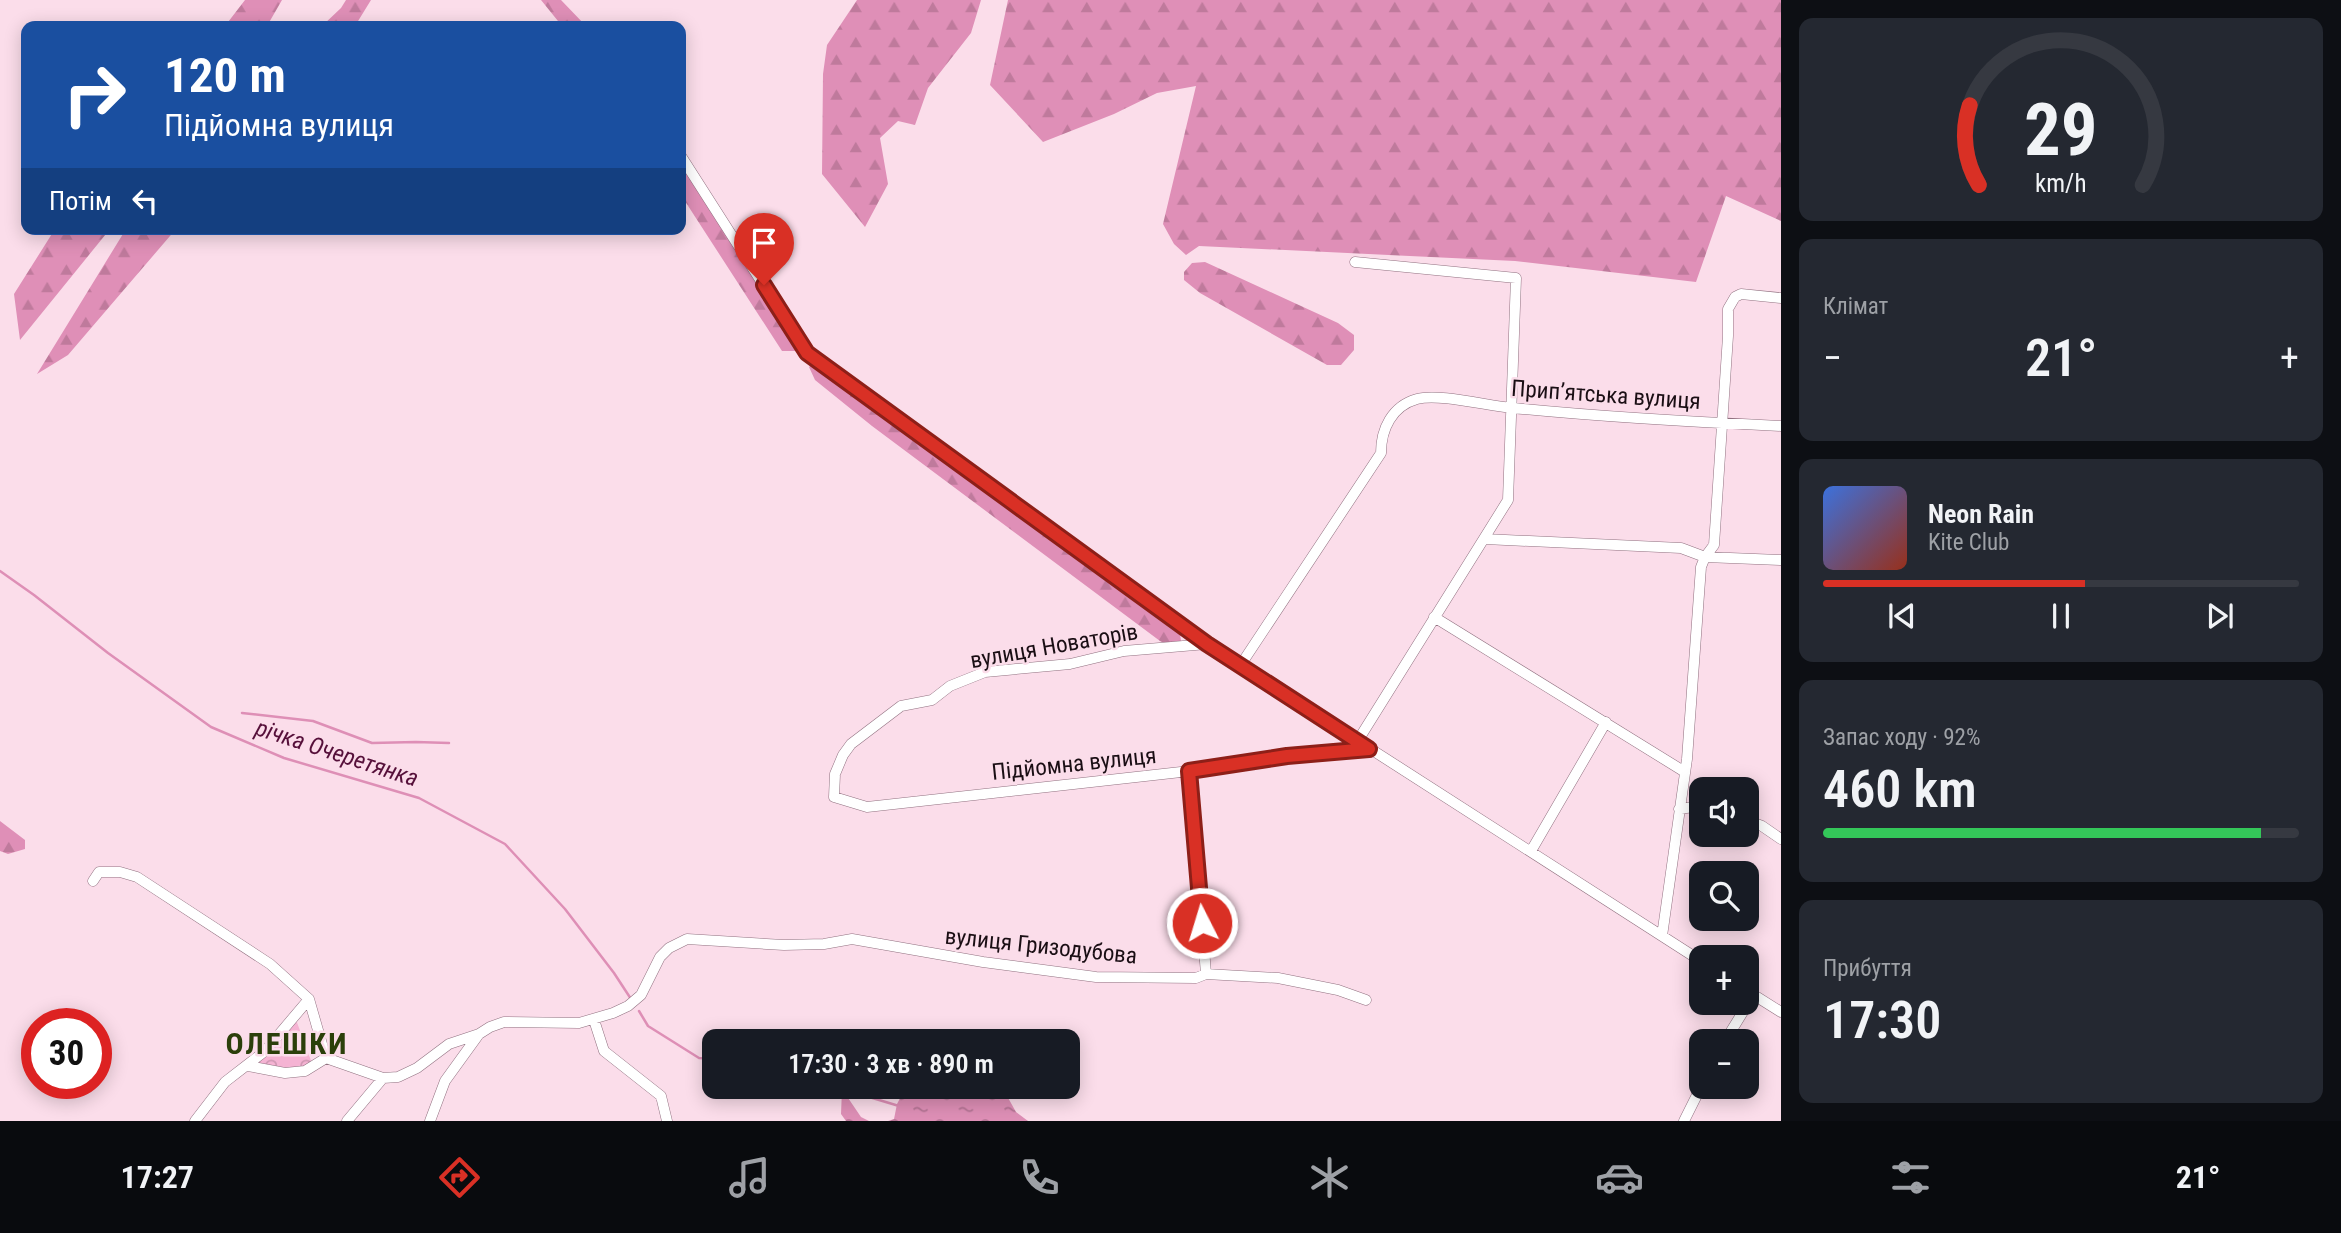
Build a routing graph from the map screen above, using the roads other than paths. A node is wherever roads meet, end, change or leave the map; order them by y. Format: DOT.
graph roads {
  1 [pos="686,164"];
  2 [pos="1355,262"];
  3 [pos="1781,298"];
  4 [pos="1511,408"];
  5 [pos="1723,423"];
  6 [pos="1781,426"];
  7 [pos="1485,540"];
  8 [pos="1704,557"];
  9 [pos="1781,560"];
  10 [pos="1434,617"];
  11 [pos="1207,644"];
  12 [pos="1240,666"];
  13 [pos="1606,722"];
  14 [pos="1357,742"];
  15 [pos="1369,749"];
  16 [pos="1189,771"];
  17 [pos="1685,772"];
  18 [pos="867,807"];
  19 [pos="1689,808"];
  20 [pos="1679,809"];
  21 [pos="1759,825"];
  22 [pos="1781,839"];
  23 [pos="1531,851"];
  24 [pos="93,881"];
  25 [pos="1661,936"];
  26 [pos="1689,954"];
  27 [pos="1206,974"];
  28 [pos="1759,998"];
  29 [pos="309,999"];
  30 [pos="1366,1000"];
  31 [pos="1781,1012"];
  32 [pos="594,1020"];
  33 [pos="479,1034"];
  34 [pos="326,1058"];
  35 [pos="248,1066"];
  36 [pos="383,1078"];
  37 [pos="1695,1099"];
  38 [pos="195,1121"];
  39 [pos="347,1121"];
  40 [pos="430,1121"];
  41 [pos="667,1121"];
  42 [pos="1684,1121"];
  1 -- 11 [label="street"];
  2 -- 4 [label="street"];
  3 -- 5 [label="street"];
  4 -- 5 [label="street, Прип’ятська вулиця"];
  4 -- 7 [label="street"];
  4 -- 12 [label="street, Прип’ятська вулиця"];
  5 -- 6 [label="street, Прип’ятська вулиця"];
  5 -- 8 [label="street"];
  7 -- 8 [label="street"];
  7 -- 10 [label="street"];
  8 -- 9 [label="street"];
  8 -- 17 [label="street"];
  10 -- 13 [label="street"];
  10 -- 14 [label="street"];
  11 -- 12 [label="street"];
  11 -- 18 [label="street, вулиця Новаторів"];
  12 -- 14 [label="street"];
  13 -- 17 [label="street"];
  13 -- 23 [label="street"];
  14 -- 15 [label="street"];
  15 -- 16 [label="street, Підйомна вулиця"];
  15 -- 23 [label="street"];
  16 -- 18 [label="street, Підйомна вулиця"];
  16 -- 27 [label="street"];
  17 -- 20 [label="street"];
  19 -- 20 [label="street"];
  20 -- 25 [label="street"];
  21 -- 22 [label="street"];
  23 -- 25 [label="street"];
  24 -- 29 [label="street"];
  25 -- 26 [label="street"];
  27 -- 30 [label="street, вулиця Гризодубова"];
  27 -- 32 [label="street, вулиця Гризодубова"];
  28 -- 31 [label="street"];
  29 -- 34 [label="street"];
  29 -- 35 [label="street"];
  32 -- 33 [label="street, вулиця Гризодубова"];
  32 -- 41 [label="street"];
  33 -- 36 [label="street, вулиця Гризодубова"];
  33 -- 40 [label="street"];
  34 -- 35 [label="street"];
  34 -- 36 [label="street"];
  35 -- 38 [label="street"];
  36 -- 39 [label="street"];
  37 -- 42 [label="street"];
}
